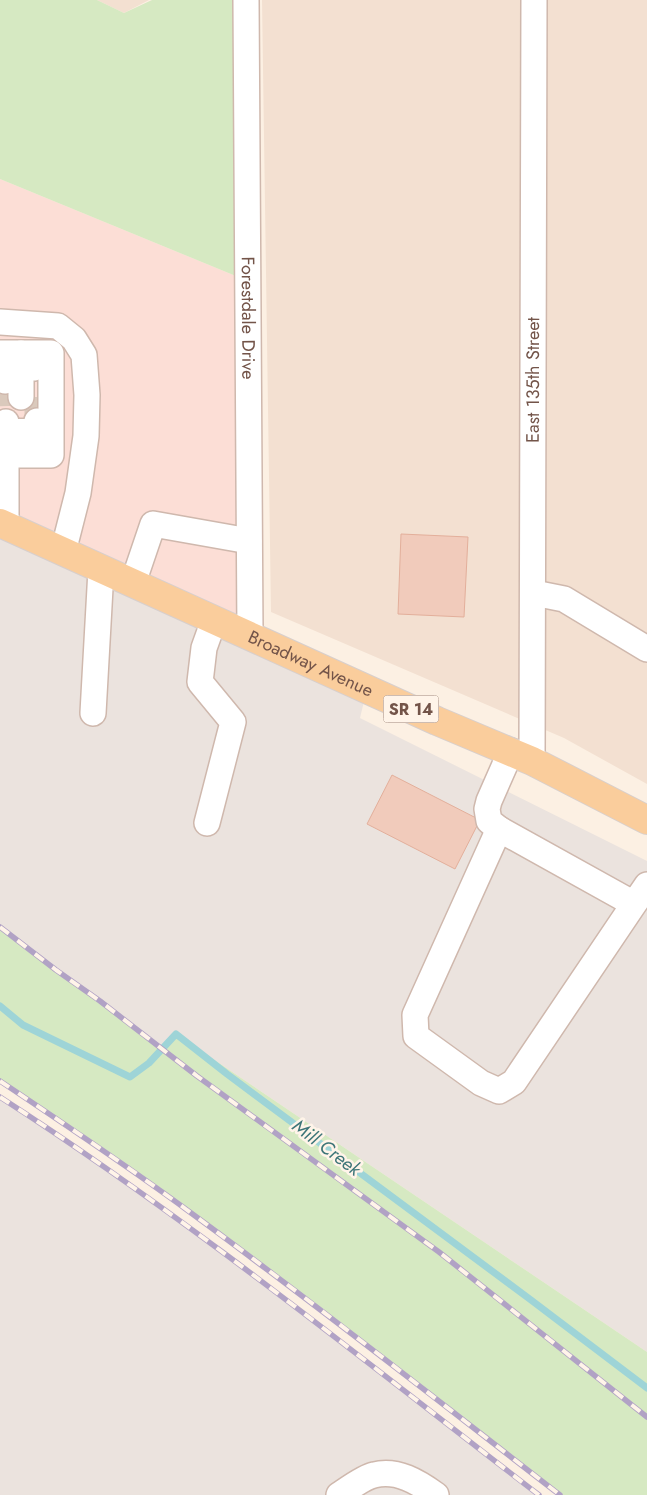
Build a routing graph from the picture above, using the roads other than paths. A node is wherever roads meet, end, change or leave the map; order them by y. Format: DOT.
graph roads {
  1 [pos="246,0"];
  2 [pos="534,0"];
  3 [pos="0,322"];
  4 [pos="14,356"];
  5 [pos="21,391"];
  6 [pos="14,431"];
  7 [pos="3,525"];
  8 [pos="249,541"];
  9 [pos="63,552"];
  10 [pos="102,570"];
  11 [pos="133,583"];
  12 [pos="534,593"];
  13 [pos="214,620"];
  14 [pos="250,635"];
  15 [pos="647,649"];
  16 [pos="93,713"];
  17 [pos="522,756"];
  18 [pos="644,815"];
  19 [pos="206,823"];
  20 [pos="499,829"];
  21 [pos="641,894"];
  22 [pos="339,1495"];
  23 [pos="436,1495"];
  1 -- 8 [label="street, Forestdale Drive"];
  2 -- 12 [label="street, East 135th Street"];
  3 -- 9 [label="street"];
  4 -- 5 [label="street"];
  4 -- 6 [label="street"];
  6 -- 7 [label="street"];
  7 -- 9 [label="main road, Broadway Avenue / SR 14"];
  8 -- 11 [label="street"];
  8 -- 14 [label="street, Forestdale Drive"];
  9 -- 10 [label="main road, Broadway Avenue / SR 14"];
  10 -- 11 [label="main road, Broadway Avenue / SR 14"];
  10 -- 16 [label="street"];
  11 -- 13 [label="main road, Broadway Avenue / SR 14"];
  12 -- 15 [label="street"];
  12 -- 17 [label="street, East 135th Street"];
  13 -- 14 [label="main road, Broadway Avenue / SR 14"];
  13 -- 19 [label="street"];
  14 -- 17 [label="main road, Broadway Avenue / SR 14"];
  17 -- 18 [label="main road, Broadway Avenue / SR 14"];
  17 -- 20 [label="street"];
  20 -- 21 [label="street"];
  20 -- 21 [label="street"];
  22 -- 23 [label="street"];
}
